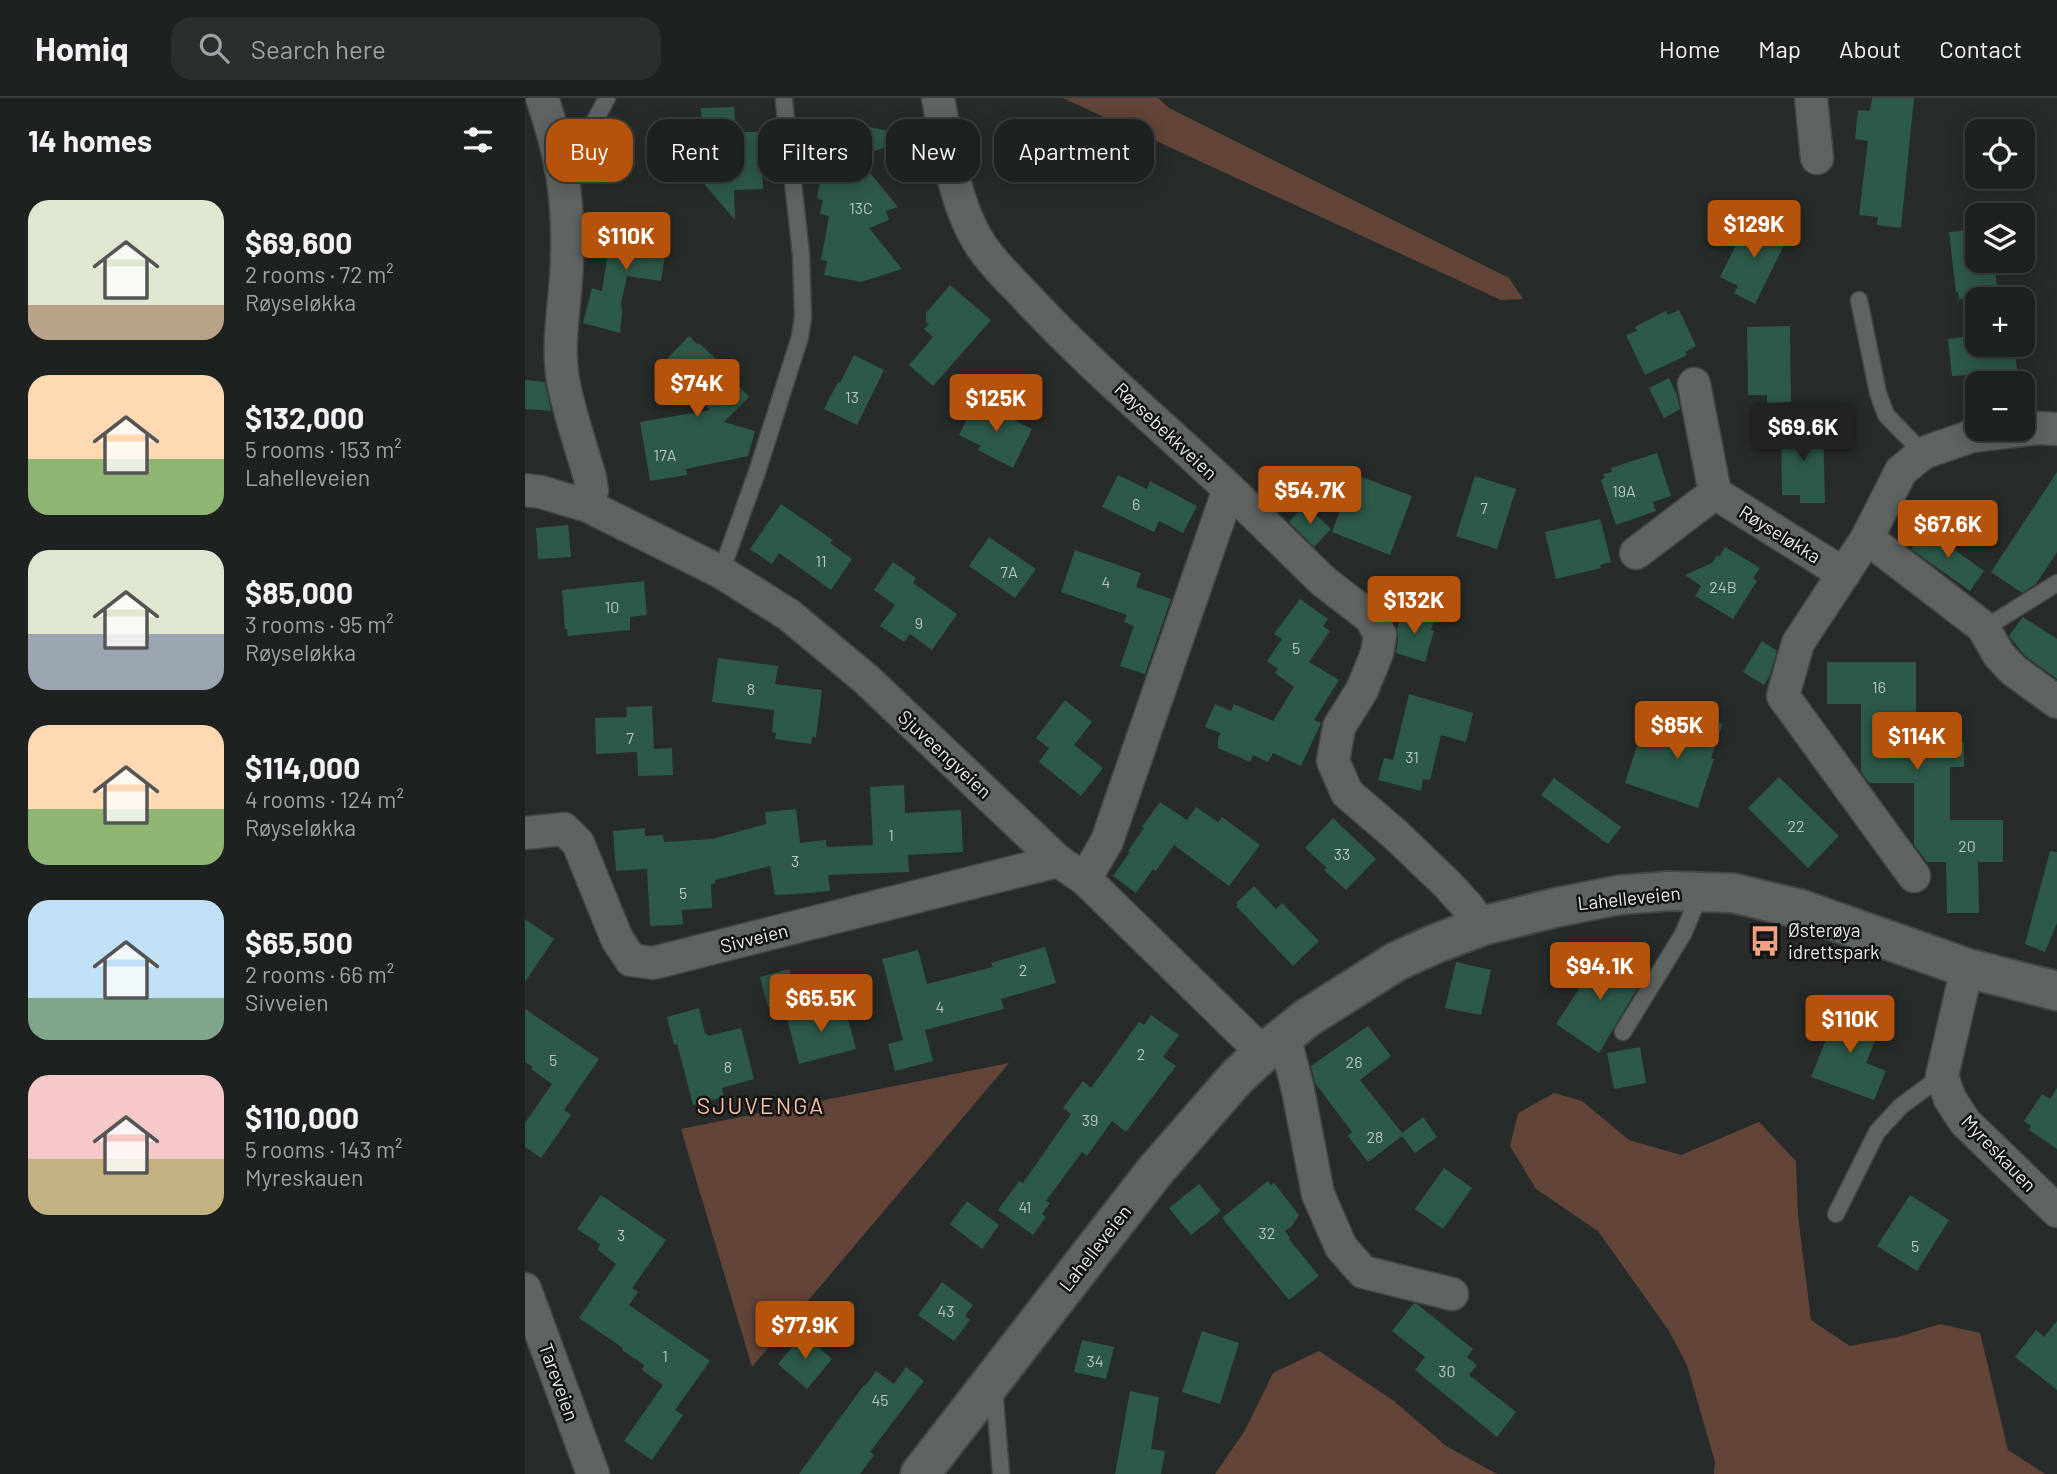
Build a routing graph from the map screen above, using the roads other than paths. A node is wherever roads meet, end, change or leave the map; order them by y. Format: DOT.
graph roads {
  1 [pos="542,98"];
  2 [pos="607,98"];
  3 [pos="938,98"];
  4 [pos="1811,98"];
  5 [pos="784,101"];
  6 [pos="549,119"];
  7 [pos="596,119"];
  8 [pos="1817,158"];
  9 [pos="564,182"];
  10 [pos="1859,300"];
  11 [pos="1695,384"];
  12 [pos="2057,429"];
  13 [pos="1923,453"];
  14 [pos="1229,489"];
  15 [pos="525,490"];
  16 [pos="1715,493"];
  17 [pos="588,506"];
  18 [pos="1867,538"];
  19 [pos="1636,553"];
  20 [pos="721,572"];
  21 [pos="1844,574"];
  22 [pos="2057,583"];
  23 [pos="1983,627"];
  24 [pos="2057,702"];
  25 [pos="525,833"];
  26 [pos="1058,861"];
  27 [pos="1914,876"];
  28 [pos="1085,879"];
  29 [pos="1701,891"];
  30 [pos="1482,926"];
  31 [pos="1967,968"];
  32 [pos="2057,991"];
  33 [pos="1623,1032"];
  34 [pos="1274,1044"];
  35 [pos="1943,1076"];
  36 [pos="2057,1211"];
  37 [pos="1836,1214"];
  38 [pos="525,1289"];
  39 [pos="1452,1294"];
  40 [pos="993,1381"];
  41 [pos="593,1474"];
  42 [pos="920,1474"];
  43 [pos="1000,1474"];
  1 -- 6 [label="street"];
  2 -- 7 [label="lane"];
  3 -- 14 [label="street, Røysebekkveien"];
  4 -- 8 [label="street"];
  5 -- 20 [label="lane"];
  9 -- 17 [label="street"];
  10 -- 13 [label="lane"];
  11 -- 16 [label="street"];
  12 -- 13 [label="street"];
  13 -- 18 [label="street"];
  14 -- 28 [label="street, Røysebekkveien"];
  14 -- 30 [label="street"];
  15 -- 17 [label="street, Sjuveengveien"];
  16 -- 19 [label="street"];
  16 -- 21 [label="street, Røyseløkka"];
  17 -- 20 [label="street, Sjuveengveien"];
  18 -- 21 [label="street"];
  18 -- 23 [label="street"];
  20 -- 26 [label="street, Sjuveengveien"];
  21 -- 27 [label="street"];
  22 -- 23 [label="lane"];
  23 -- 24 [label="street"];
  25 -- 26 [label="street, Sivveien"];
  26 -- 28 [label="street, Sjuveengveien"];
  28 -- 34 [label="street, Sjuveengveien"];
  29 -- 30 [label="street, Lahelleveien"];
  29 -- 31 [label="street, Lahelleveien"];
  29 -- 33 [label="lane"];
  30 -- 34 [label="street, Lahelleveien"];
  31 -- 32 [label="street, Lahelleveien"];
  31 -- 35 [label="street"];
  34 -- 39 [label="street"];
  34 -- 40 [label="street, Lahelleveien"];
  35 -- 36 [label="street, Myreskauen"];
  35 -- 37 [label="lane"];
  38 -- 41 [label="street, Tareveien"];
  40 -- 42 [label="street, Lahelleveien"];
  40 -- 43 [label="lane"];
}
